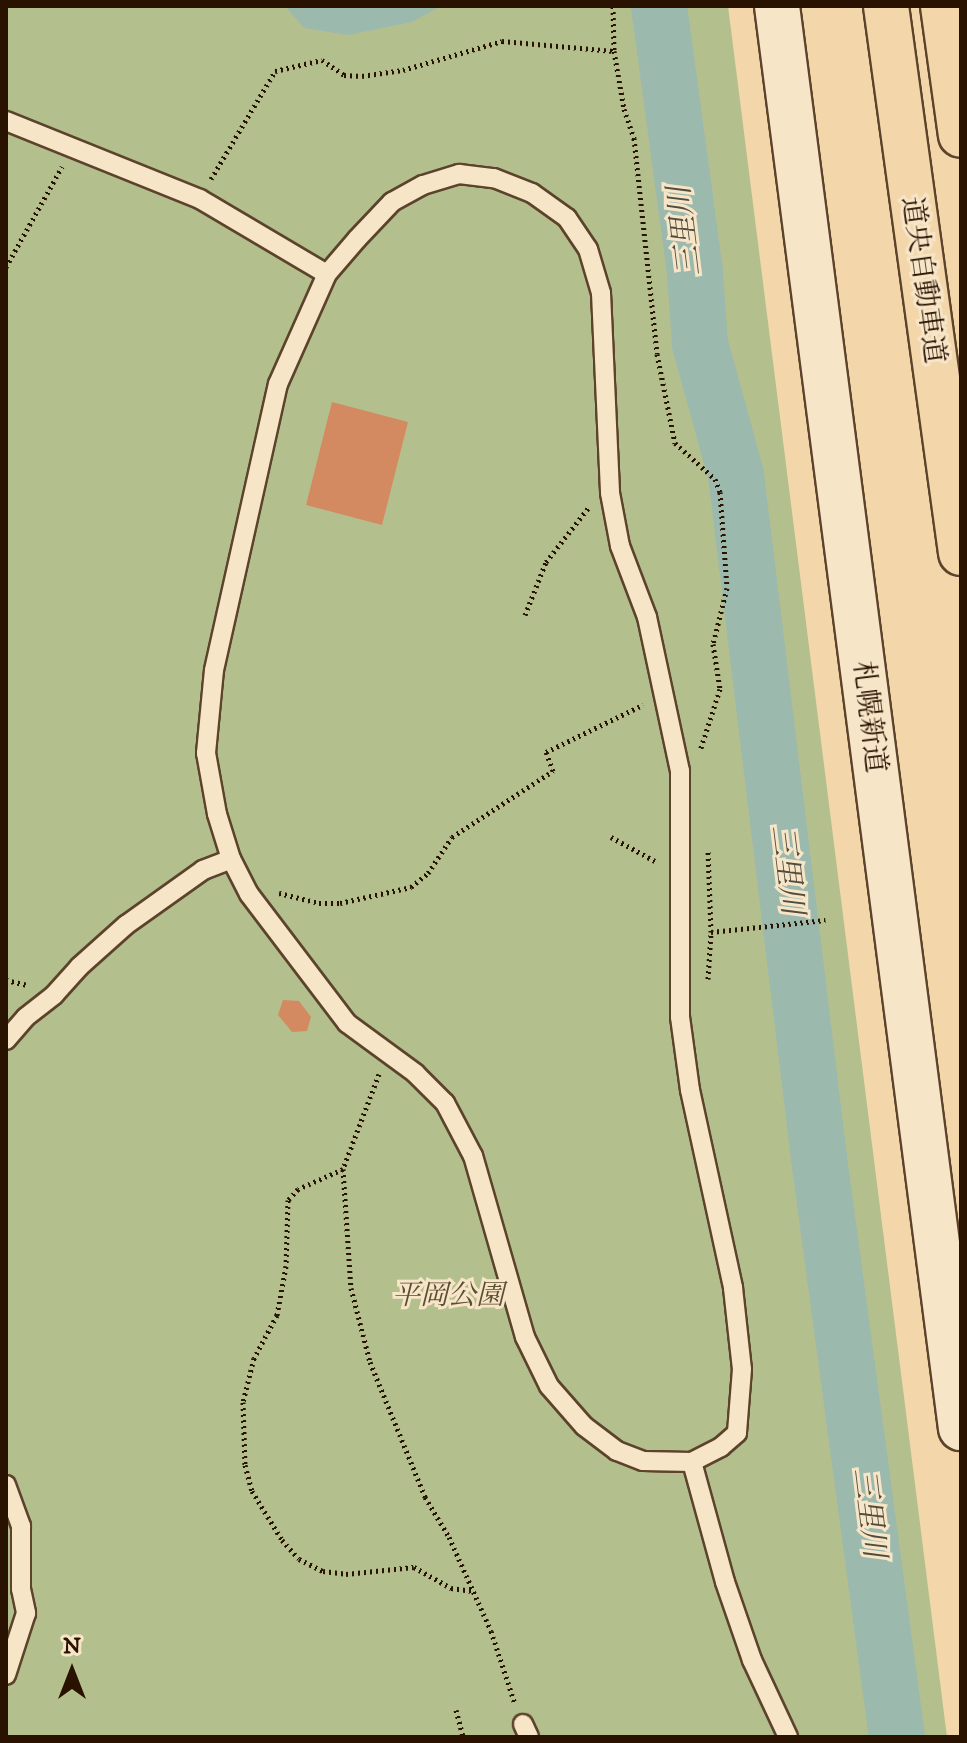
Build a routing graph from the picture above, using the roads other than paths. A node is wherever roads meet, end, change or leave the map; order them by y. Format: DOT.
graph roads {
  1 [pos="777,6"];
  2 [pos="886,6"];
  3 [pos="943,6"];
  4 [pos="6,121"];
  5 [pos="961,135"];
  6 [pos="327,274"];
  7 [pos="961,553"];
  8 [pos="231,859"];
  9 [pos="6,1040"];
  10 [pos="961,1428"];
  11 [pos="692,1462"];
  12 [pos="6,1485"];
  13 [pos="6,1675"];
  14 [pos="788,1737"];
  1 -- 10 [label="street, 札幌新道"];
  2 -- 7 [label="highway, 道央自動車道"];
  3 -- 5 [label="highway"];
  4 -- 6 [label="lane"];
  6 -- 8 [label="lane"];
  6 -- 11 [label="lane"];
  8 -- 9 [label="lane"];
  8 -- 11 [label="lane"];
  11 -- 14 [label="lane"];
  12 -- 13 [label="lane"];
}
